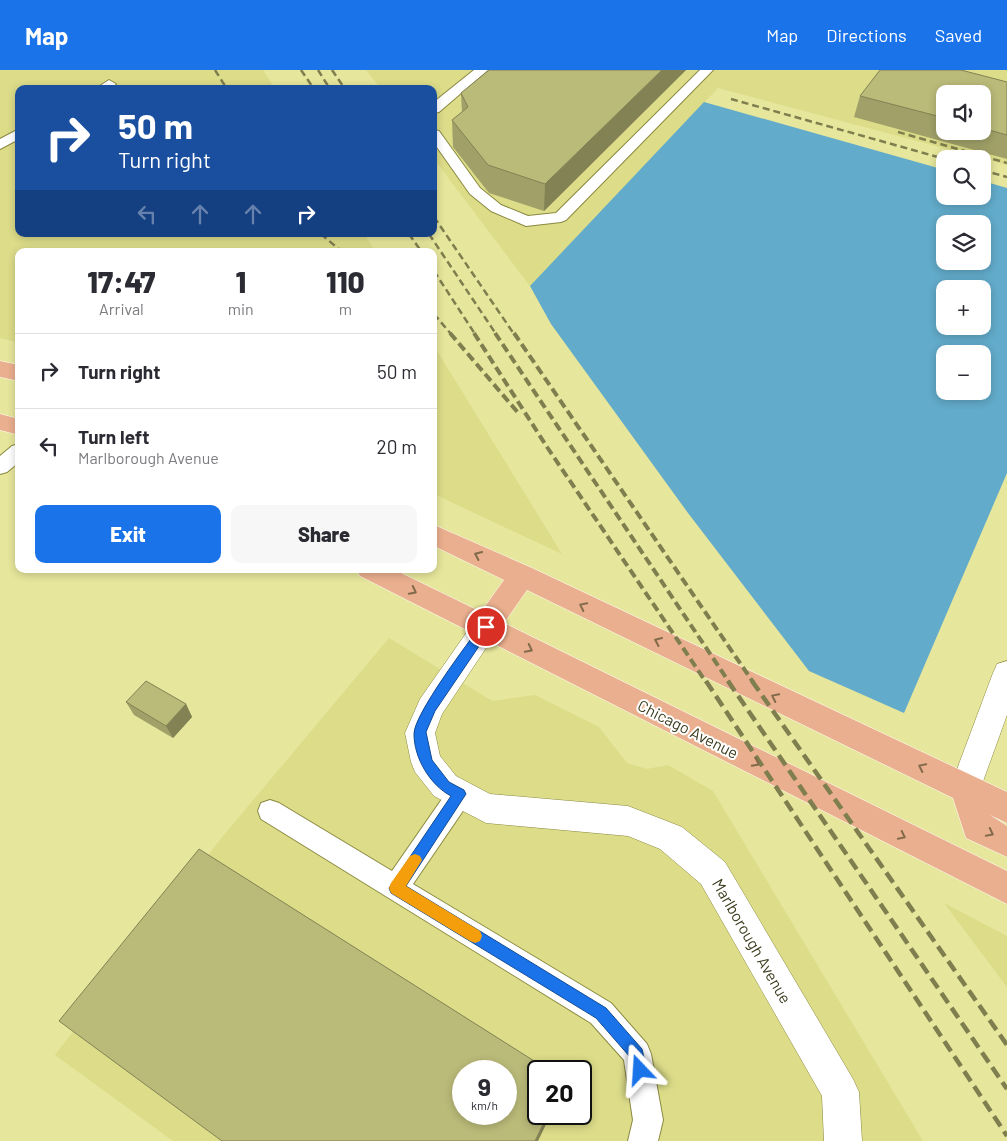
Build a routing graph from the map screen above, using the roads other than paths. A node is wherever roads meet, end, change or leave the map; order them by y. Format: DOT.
graph roads {
  1 [pos="482,70"];
  2 [pos="707,70"];
  3 [pos="437,107"];
  4 [pos="15,136"];
  5 [pos="437,138"];
  6 [pos="0,145"];
  7 [pos="0,369"];
  8 [pos="15,372"];
  9 [pos="0,422"];
  10 [pos="15,426"];
  11 [pos="15,454"];
  12 [pos="0,467"];
  13 [pos="437,536"];
  14 [pos="377,573"];
  15 [pos="522,576"];
  16 [pos="486,627"];
  17 [pos="1007,673"];
  18 [pos="966,788"];
  19 [pos="460,794"];
  20 [pos="1007,808"];
  21 [pos="270,811"];
  22 [pos="1007,842"];
  23 [pos="396,888"];
  24 [pos="1007,888"];
  25 [pos="643,1141"];
  26 [pos="844,1141"];
  1 -- 3 [label="lane"];
  2 -- 5 [label="lane"];
  4 -- 6 [label="lane"];
  7 -- 8 [label="main road"];
  9 -- 10 [label="main road"];
  11 -- 12 [label="lane"];
  15 -- 13 [label="main road, one-way"];
  14 -- 16 [label="main road, Chicago Avenue, one-way"];
  15 -- 16 [label="main road"];
  18 -- 15 [label="main road, one-way"];
  16 -- 19 [label="street, Marlborough Avenue"];
  16 -- 24 [label="main road, Chicago Avenue, one-way"];
  17 -- 18 [label="street"];
  18 -- 20 [label="main road"];
  18 -- 22 [label="main road, one-way"];
  19 -- 23 [label="lane"];
  19 -- 26 [label="street, Marlborough Avenue"];
  21 -- 23 [label="lane"];
  23 -- 25 [label="lane"];
}
